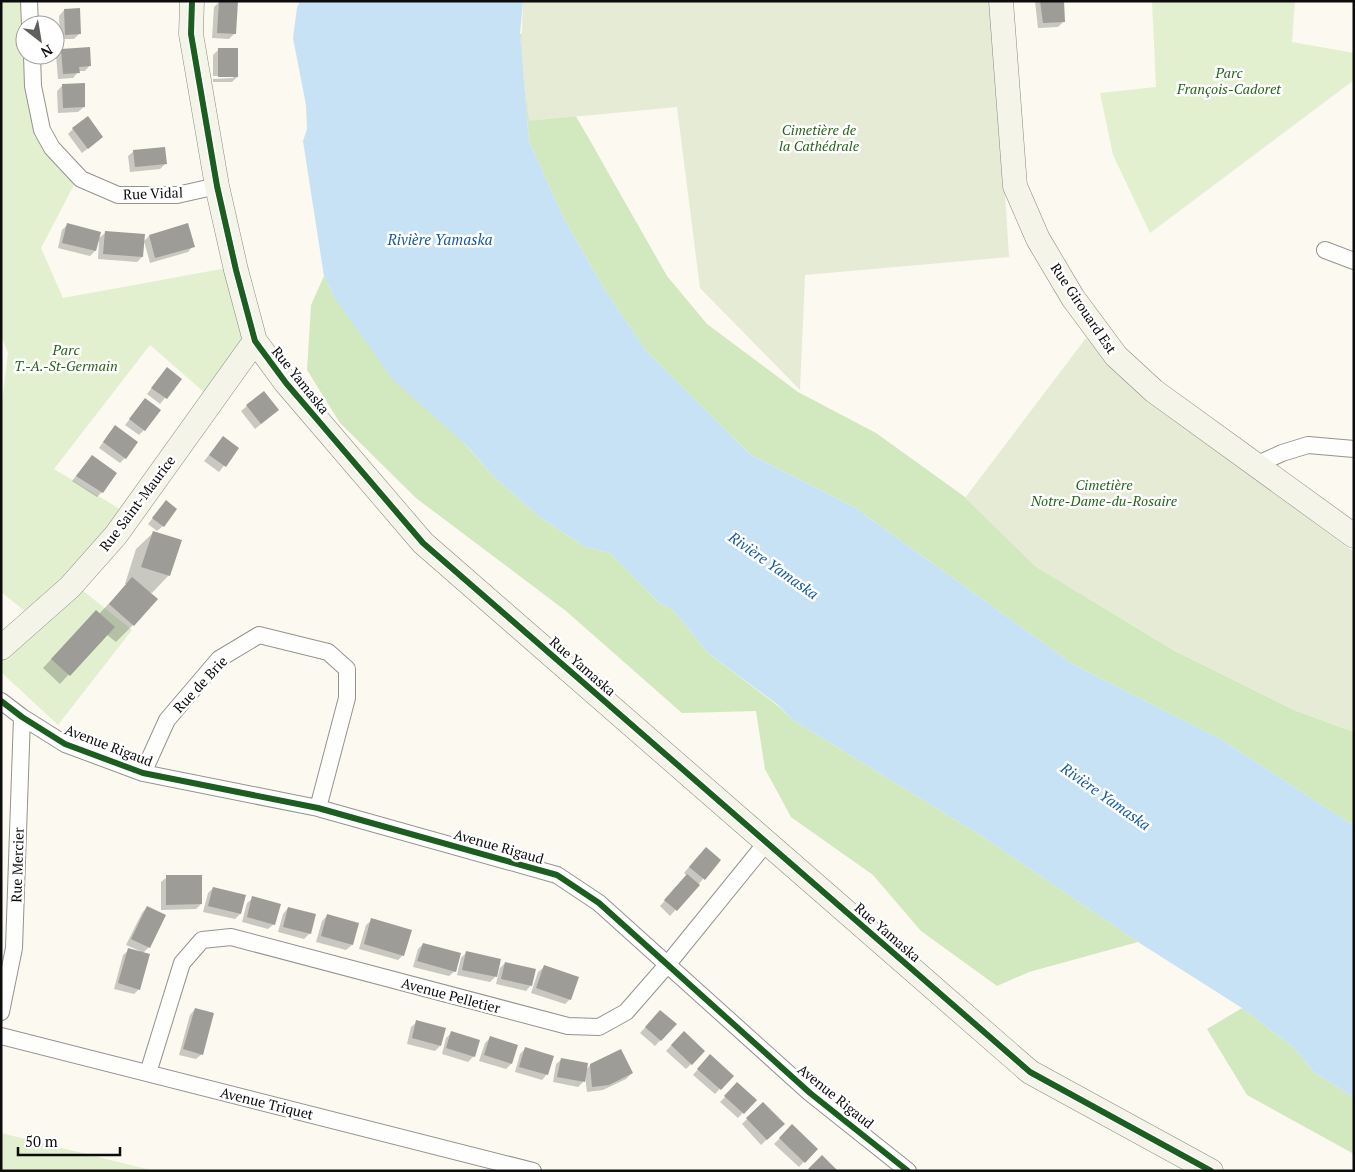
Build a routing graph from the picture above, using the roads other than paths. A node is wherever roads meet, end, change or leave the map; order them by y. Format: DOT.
graph roads {
  1 [pos="29,1"];
  2 [pos="192,1"];
  3 [pos="1001,1"];
  4 [pos="30,15"];
  5 [pos="32,65"];
  6 [pos="217,186"];
  7 [pos="1325,250"];
  8 [pos="1354,261"];
  9 [pos="255,341"];
  10 [pos="1354,449"];
  11 [pos="1256,465"];
  12 [pos="1354,536"];
  13 [pos="1,648"];
  14 [pos="1,701"];
  15 [pos="22,717"];
  16 [pos="143,773"];
  17 [pos="318,808"];
  18 [pos="766,843"];
  19 [pos="667,965"];
  20 [pos="1,1012"];
  21 [pos="1,1036"];
  22 [pos="148,1073"];
  23 [pos="533,1171"];
  24 [pos="908,1171"];
  25 [pos="1211,1171"];
  1 -- 4 [label="street"];
  2 -- 6 [label="street, Rue Yamaska"];
  3 -- 11 [label="street, Rue Girouard Est"];
  5 -- 6 [label="street, Rue Vidal"];
  6 -- 9 [label="street, Rue Yamaska"];
  7 -- 8 [label="street"];
  9 -- 13 [label="street, Rue Saint-Maurice"];
  9 -- 18 [label="street, Rue Yamaska"];
  10 -- 11 [label="street"];
  11 -- 12 [label="street, Rue Girouard Est"];
  14 -- 15 [label="street, Avenue Rigaud"];
  15 -- 16 [label="street, Avenue Rigaud"];
  15 -- 20 [label="street, Rue Mercier"];
  16 -- 17 [label="street, Avenue Rigaud"];
  16 -- 17 [label="street, Rue de Brie"];
  17 -- 19 [label="street, Avenue Rigaud"];
  18 -- 19 [label="street, Avenue Pelletier"];
  18 -- 25 [label="street, Rue Yamaska"];
  19 -- 22 [label="street, Avenue Pelletier"];
  19 -- 24 [label="street, Avenue Rigaud"];
  21 -- 22 [label="street, Avenue Triquet"];
  22 -- 23 [label="street, Avenue Triquet"];
}
